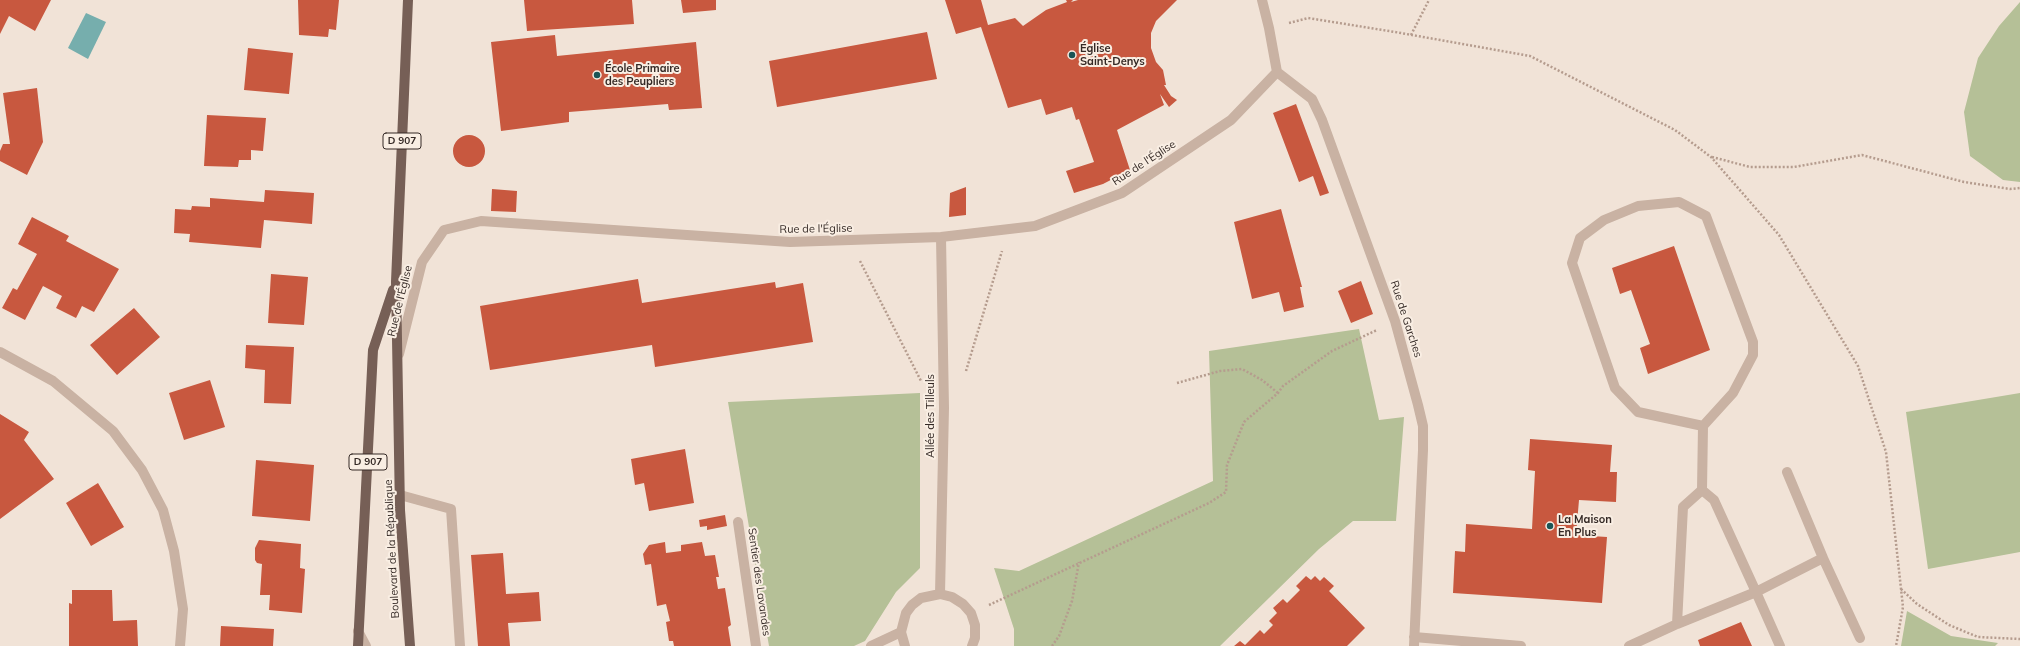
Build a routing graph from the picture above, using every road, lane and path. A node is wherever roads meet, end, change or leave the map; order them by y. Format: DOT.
graph roads {
  1 [pos="408,0"];
  2 [pos="1262,0"];
  3 [pos="1429,0"];
  4 [pos="1269,28"];
  5 [pos="1411,34"];
  6 [pos="1277,72"];
  7 [pos="1711,157"];
  8 [pos="2020,188"];
  9 [pos="941,237"];
  10 [pos="396,282"];
  11 [pos="1396,320"];
  12 [pos="0,352"];
  13 [pos="398,357"];
  14 [pos="1177,383"];
  15 [pos="1278,393"];
  16 [pos="1702,426"];
  17 [pos="1787,472"];
  18 [pos="1702,490"];
  19 [pos="400,495"];
  20 [pos="738,522"];
  21 [pos="1822,558"];
  22 [pos="1079,562"];
  23 [pos="1901,589"];
  24 [pos="1756,592"];
  25 [pos="940,594"];
  26 [pos="971,613"];
  27 [pos="1677,624"];
  28 [pos="358,631"];
  29 [pos="901,632"];
  30 [pos="1860,638"];
  31 [pos="2020,639"];
  32 [pos="1414,641"];
  33 [pos="180,646"];
  34 [pos="358,646"];
  35 [pos="366,646"];
  36 [pos="410,646"];
  37 [pos="460,646"];
  38 [pos="756,646"];
  39 [pos="872,646"];
  40 [pos="905,646"];
  41 [pos="972,646"];
  42 [pos="1052,646"];
  43 [pos="1521,646"];
  44 [pos="1629,646"];
  45 [pos="1780,646"];
  46 [pos="1896,646"];
  1 -- 10 [label="main road, Boulevard de la République / D 907"];
  2 -- 4 [label="street"];
  3 -- 5 [label="path"];
  4 -- 5 [label="path"];
  4 -- 6 [label="street"];
  5 -- 7 [label="path"];
  6 -- 9 [label="street, Rue de l'Église"];
  6 -- 11 [label="street, Rue de Garches"];
  7 -- 8 [label="path"];
  7 -- 23 [label="path"];
  9 -- 13 [label="street, Rue de l'Église"];
  9 -- 25 [label="street, Allée des Tilleuls"];
  10 -- 13 [label="main road, Boulevard de la République / D 907"];
  10 -- 28 [label="main road, Boulevard de la République / D 907"];
  11 -- 15 [label="path"];
  11 -- 32 [label="street, Rue de Garches"];
  12 -- 33 [label="street"];
  13 -- 19 [label="main road, Boulevard de la République / D 907"];
  14 -- 15 [label="path"];
  15 -- 22 [label="path"];
  16 -- 16 [label="street"];
  16 -- 18 [label="street"];
  17 -- 21 [label="street"];
  18 -- 24 [label="street"];
  18 -- 27 [label="street"];
  19 -- 36 [label="main road, Boulevard de la République / D 907"];
  19 -- 37 [label="street"];
  20 -- 38 [label="street, Sentier des Lavandes"];
  21 -- 24 [label="street"];
  21 -- 30 [label="street"];
  22 -- 26 [label="path"];
  22 -- 42 [label="path"];
  23 -- 31 [label="path"];
  23 -- 46 [label="path"];
  24 -- 27 [label="street"];
  24 -- 45 [label="street"];
  25 -- 26 [label="street"];
  25 -- 29 [label="street"];
  26 -- 41 [label="street"];
  27 -- 44 [label="street"];
  28 -- 34 [label="main road, Boulevard de la République / D 907"];
  28 -- 35 [label="street"];
  29 -- 39 [label="street"];
  29 -- 40 [label="street"];
  32 -- 43 [label="street"];
}
